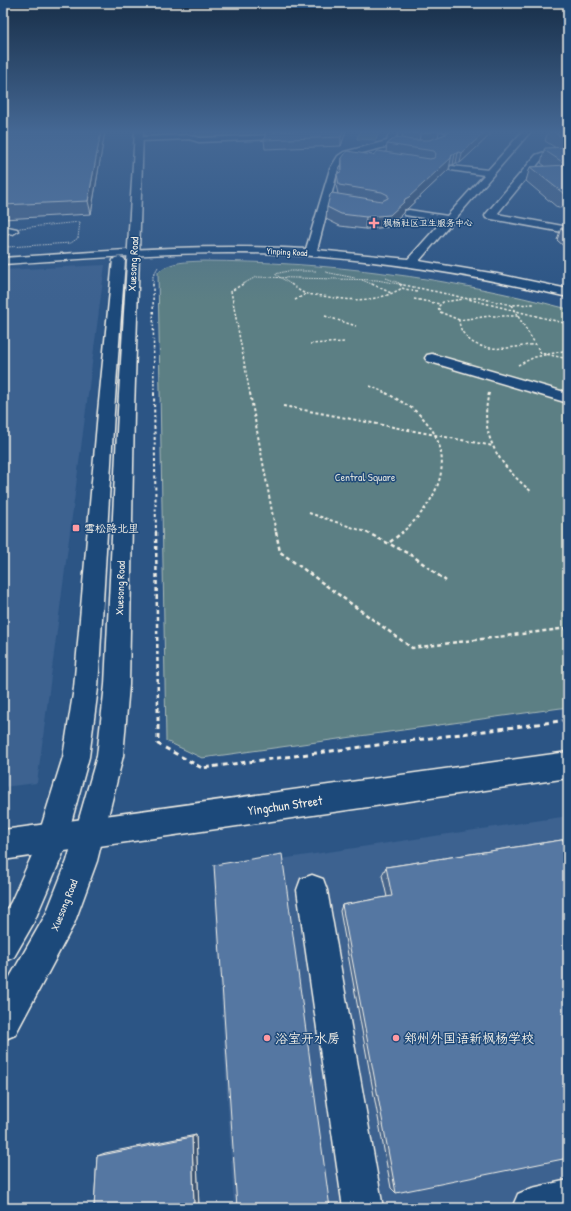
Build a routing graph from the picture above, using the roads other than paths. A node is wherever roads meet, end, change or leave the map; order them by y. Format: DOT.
graph roads {
  1 [pos="132,188"];
  2 [pos="331,188"];
  3 [pos="477,188"];
  4 [pos="513,188"];
  5 [pos="458,209"];
  6 [pos="409,213"];
  7 [pos="492,214"];
  8 [pos="449,219"];
  9 [pos="568,230"];
  10 [pos="310,252"];
  11 [pos="127,253"];
  12 [pos="3,261"];
  13 [pos="411,263"];
  14 [pos="568,293"];
  15 [pos="432,358"];
  16 [pos="568,398"];
  17 [pos="568,765"];
  18 [pos="90,833"];
  19 [pos="52,838"];
  20 [pos="3,845"];
  21 [pos="312,890"];
  22 [pos="3,946"];
  23 [pos="3,1023"];
  24 [pos="568,1200"];
  25 [pos="362,1208"];
  26 [pos="532,1208"];
  1 -- 11 [label="main road, Xuesong Road"];
  2 -- 10 [label="main road"];
  3 -- 5 [label="main road"];
  4 -- 7 [label="main road"];
  5 -- 7 [label="main road"];
  5 -- 8 [label="main road"];
  6 -- 8 [label="main road"];
  7 -- 9 [label="main road"];
  8 -- 13 [label="main road"];
  10 -- 11 [label="main road, Yinping Road"];
  10 -- 13 [label="main road, Yinping Road"];
  11 -- 12 [label="main road, Yinping Road"];
  11 -- 18 [label="main road, Xuesong Road"];
  11 -- 19 [label="main road, Xuesong Road"];
  13 -- 14 [label="main road, Yinping Road"];
  15 -- 16 [label="main road"];
  17 -- 18 [label="main road, Yingchun Street"];
  18 -- 19 [label="main road, Yingchun Street"];
  18 -- 23 [label="main road, Xuesong Road"];
  19 -- 20 [label="main road, Yingchun Street"];
  19 -- 22 [label="main road, Xuesong Road"];
  21 -- 25 [label="main road"];
  24 -- 26 [label="main road"];
}
